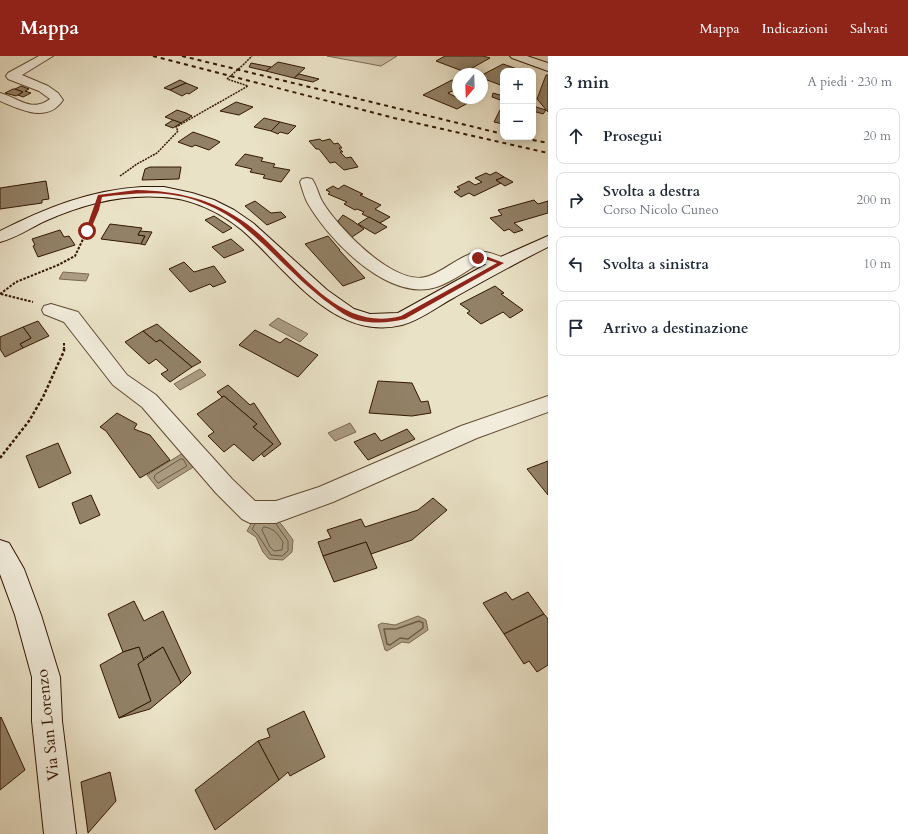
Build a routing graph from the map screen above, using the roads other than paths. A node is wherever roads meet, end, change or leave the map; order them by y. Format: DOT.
graph roads {
  1 [pos="47,56"];
  2 [pos="516,56"];
  3 [pos="548,66"];
  4 [pos="0,96"];
  5 [pos="307,182"];
  6 [pos="0,236"];
  7 [pos="548,242"];
  8 [pos="502,263"];
  9 [pos="51,310"];
  10 [pos="548,404"];
  11 [pos="0,551"];
  12 [pos="60,834"];
  1 -- 4 [label="street"];
  2 -- 3 [label="street"];
  5 -- 8 [label="street"];
  6 -- 8 [label="street"];
  7 -- 8 [label="street"];
  9 -- 10 [label="street"];
  11 -- 12 [label="street, Via San Lorenzo"];
}
